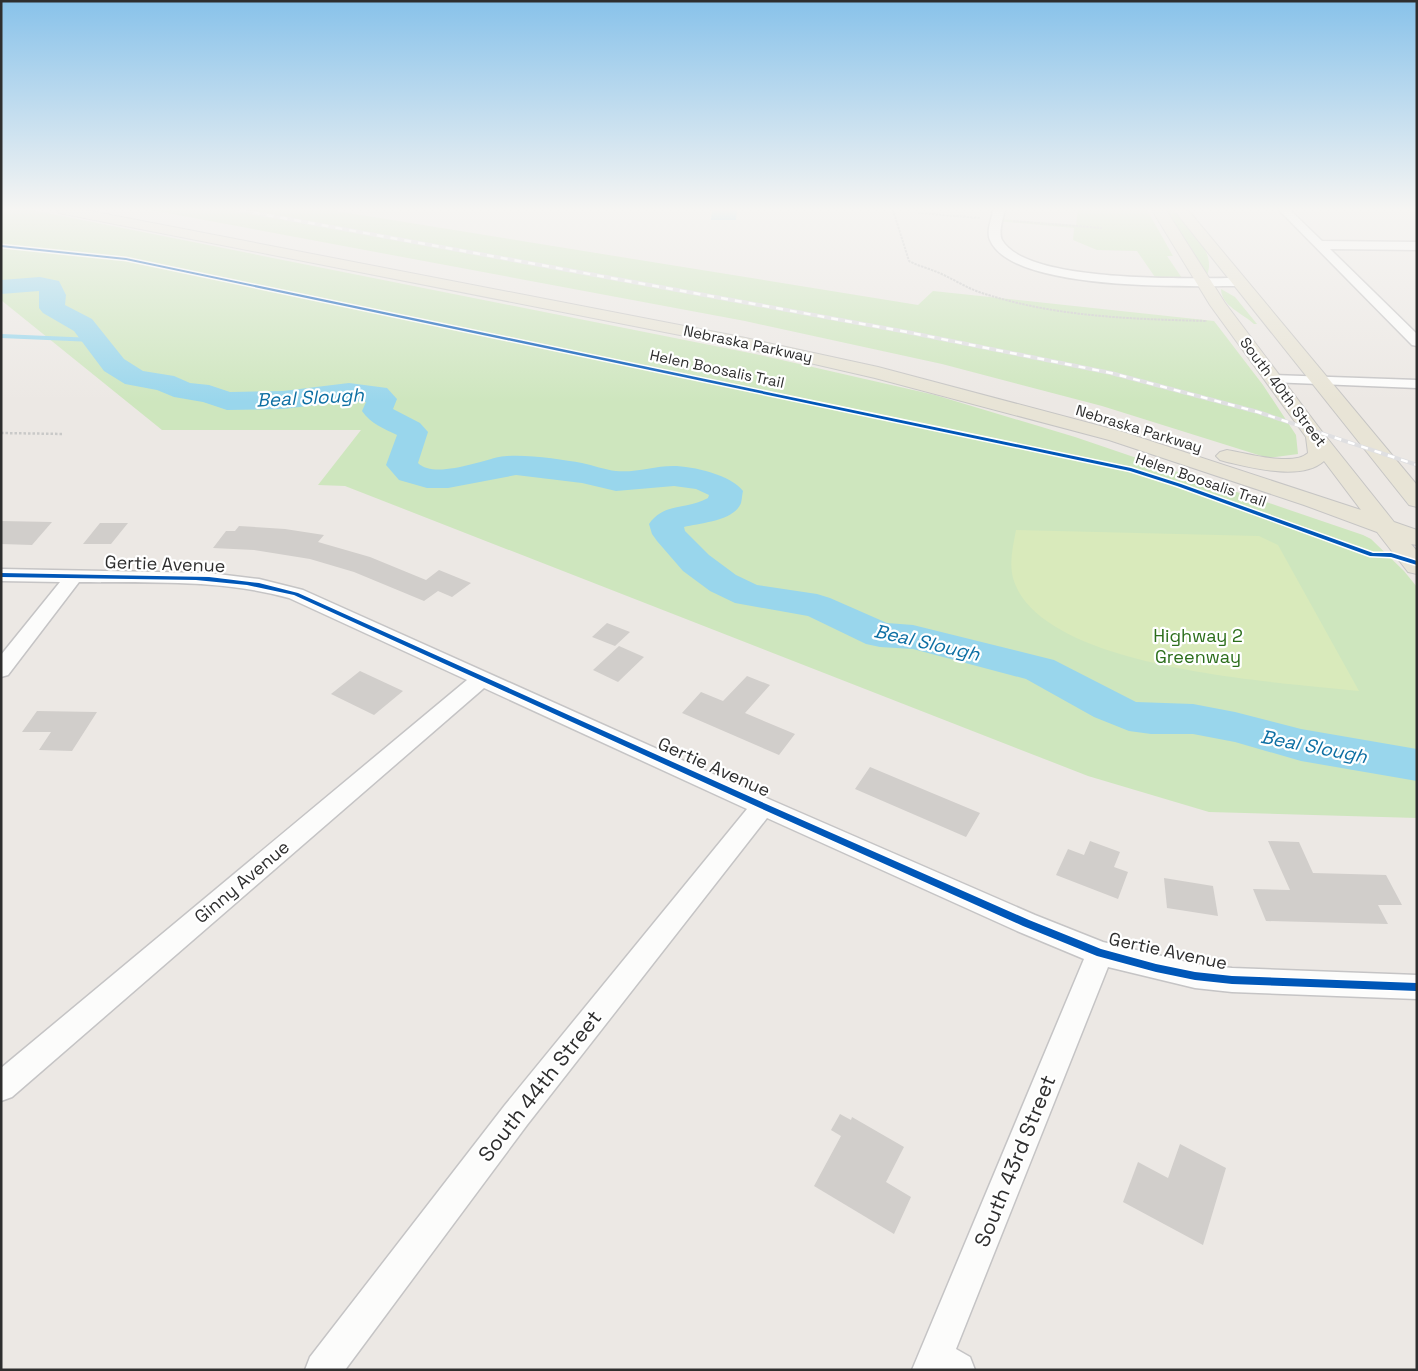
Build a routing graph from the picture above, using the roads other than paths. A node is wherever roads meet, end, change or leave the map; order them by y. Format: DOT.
graph roads {
  1 [pos="392,274"];
  2 [pos="453,274"];
  3 [pos="1062,274"];
  4 [pos="1198,274"];
  5 [pos="1233,274"];
  6 [pos="1348,274"];
  7 [pos="1202,281"];
  8 [pos="1240,282"];
  9 [pos="1417,342"];
  10 [pos="1268,373"];
  11 [pos="1319,381"];
  12 [pos="1417,384"];
  13 [pos="1316,437"];
  14 [pos="1227,456"];
  15 [pos="1417,500"];
  16 [pos="1365,502"];
  17 [pos="1392,520"];
  18 [pos="1417,538"];
  19 [pos="1417,567"];
  20 [pos="1,575"];
  21 [pos="73,577"];
  22 [pos="1,670"];
  23 [pos="482,678"];
  24 [pos="763,806"];
  25 [pos="1100,953"];
  26 [pos="1417,987"];
  27 [pos="1,1086"];
  28 [pos="941,1365"];
  29 [pos="323,1370"];
  1 -- 17 [label="main road, Nebraska Parkway"];
  2 -- 14 [label="main road, Nebraska Parkway"];
  3 -- 7 [label="street"];
  4 -- 7 [label="main road, South 40th Street"];
  5 -- 8 [label="main road, South 40th Street"];
  6 -- 9 [label="street"];
  7 -- 8 [label="street"];
  7 -- 10 [label="main road, South 40th Street"];
  8 -- 11 [label="main road, South 40th Street"];
  10 -- 11 [label="street"];
  10 -- 13 [label="main road, South 40th Street"];
  11 -- 12 [label="street"];
  11 -- 15 [label="main road, South 40th Street"];
  13 -- 14 [label="main road"];
  13 -- 16 [label="main road, South 40th Street"];
  14 -- 16 [label="main road, Nebraska Parkway"];
  16 -- 17 [label="main road, South 40th Street"];
  17 -- 18 [label="main road, Nebraska Parkway"];
  17 -- 19 [label="main road, South 40th Street"];
  20 -- 21 [label="street, Gertie Avenue"];
  21 -- 22 [label="street"];
  21 -- 23 [label="street, Gertie Avenue"];
  23 -- 24 [label="street, Gertie Avenue"];
  23 -- 27 [label="street, Ginny Avenue"];
  24 -- 25 [label="street, Gertie Avenue"];
  24 -- 29 [label="street, South 44th Street"];
  25 -- 26 [label="street, Gertie Avenue"];
  25 -- 28 [label="street, South 43rd Street"];
}
